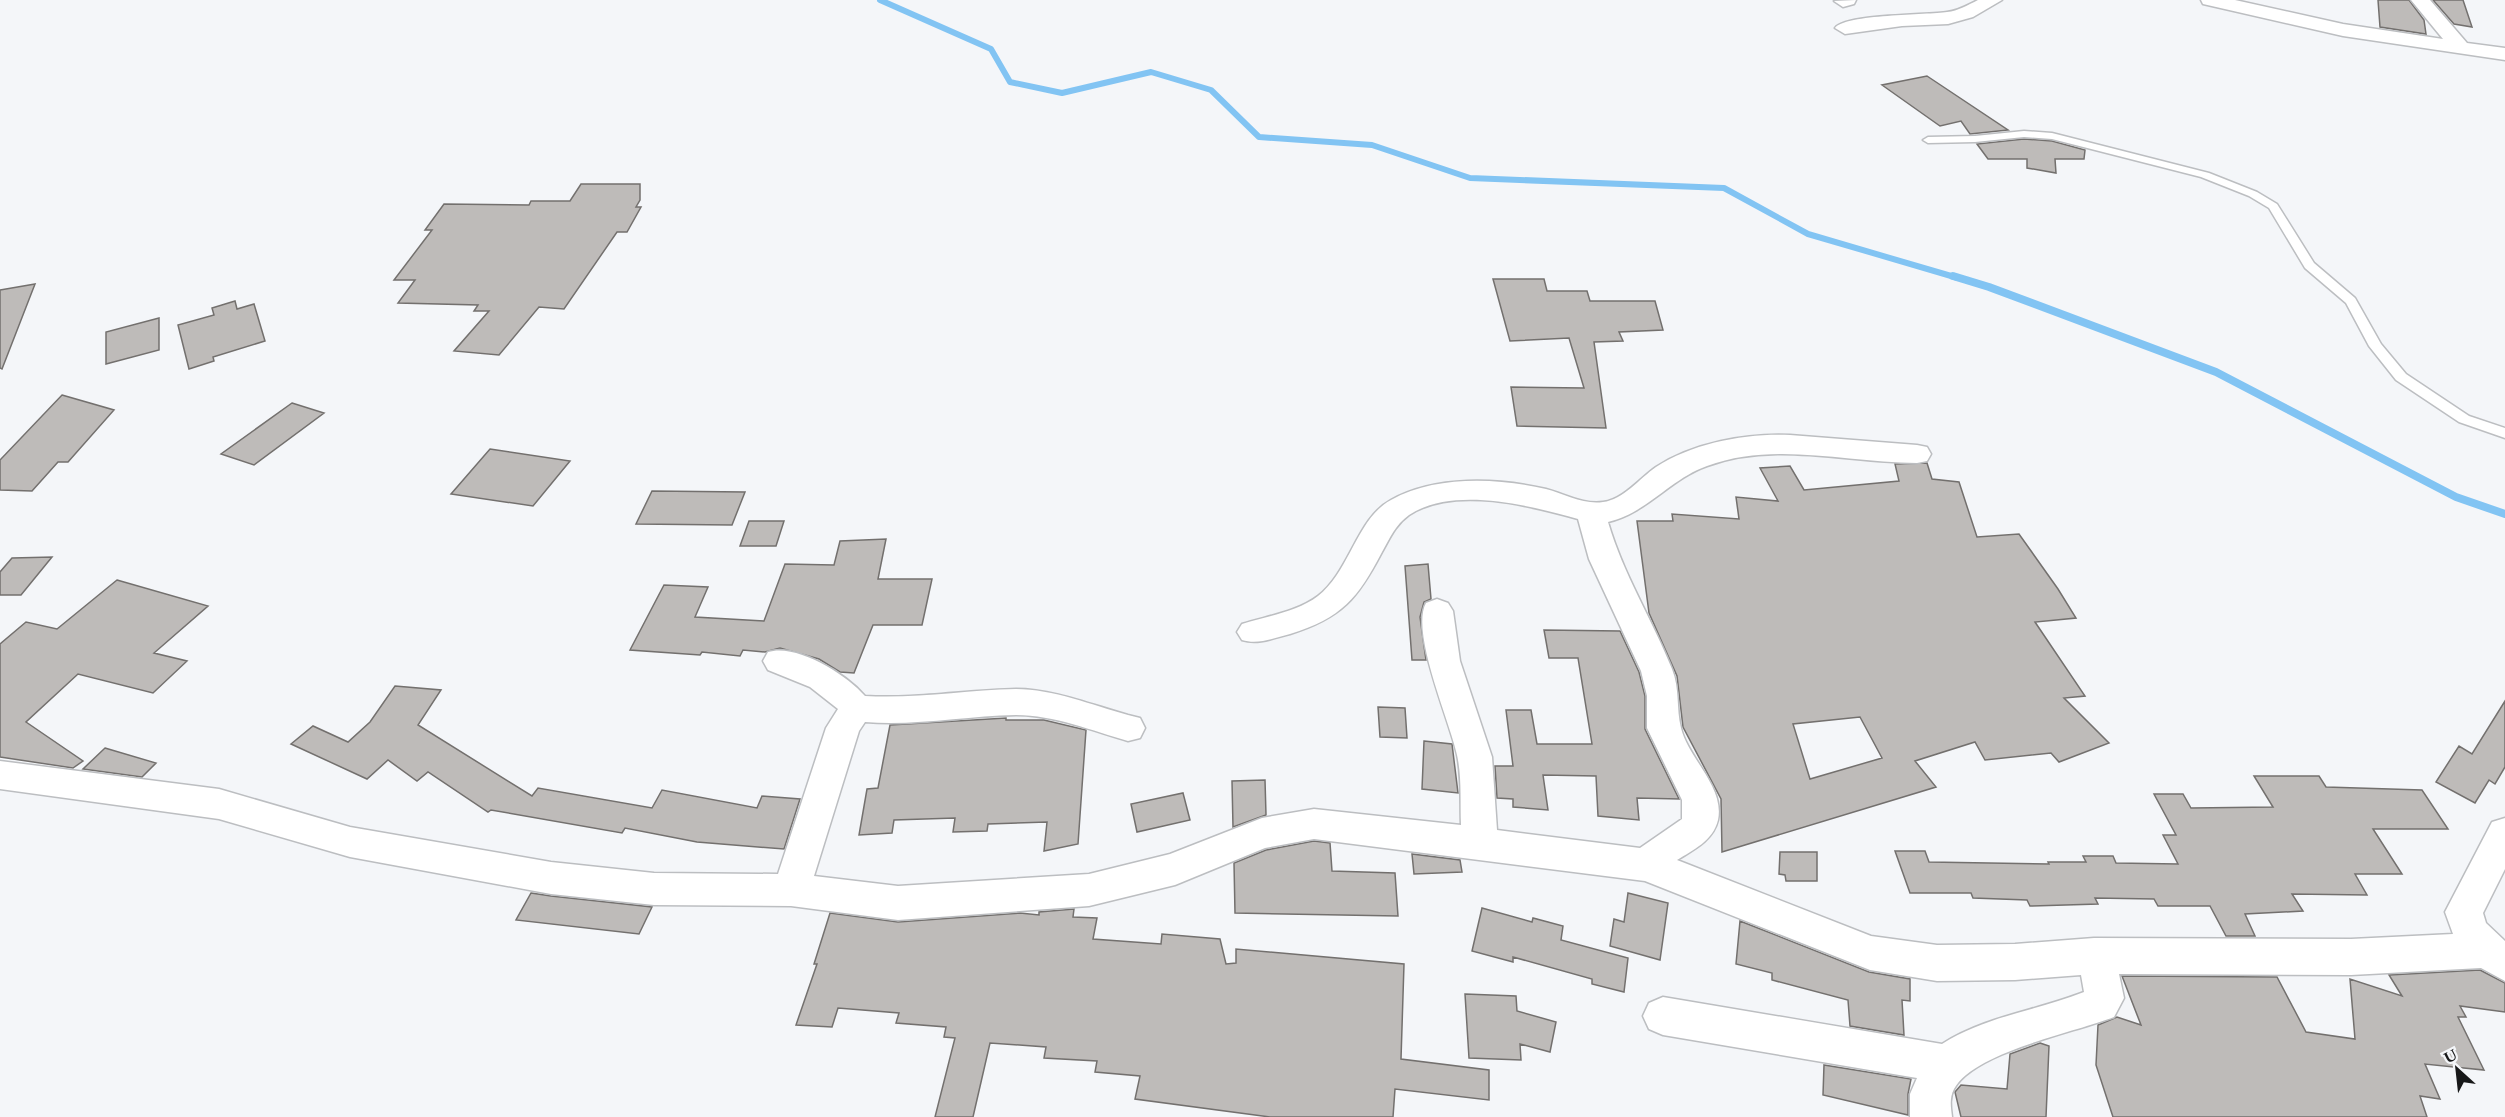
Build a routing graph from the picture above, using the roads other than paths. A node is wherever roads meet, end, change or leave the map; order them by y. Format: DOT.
graph roads {
  1 [pos="1991,0"];
  2 [pos="2210,0"];
  3 [pos="2420,0"];
  4 [pos="1845,28"];
  5 [pos="2462,49"];
  6 [pos="2505,54"];
  7 [pos="1928,140"];
  8 [pos="2505,433"];
  9 [pos="1917,454"];
  10 [pos="1591,512"];
  11 [pos="1437,611"];
  12 [pos="1252,632"];
  13 [pos="778,662"];
  14 [pos="856,708"];
  15 [pos="1128,728"];
  16 [pos="0,775"];
  17 [pos="2505,833"];
  18 [pos="1480,844"];
  19 [pos="1647,865"];
  20 [pos="791,890"];
  21 [pos="2094,956"];
  22 [pos="2496,957"];
  23 [pos="1663,1016"];
  24 [pos="1947,1064"];
  25 [pos="1931,1117"];
  1 -- 4 [label="street"];
  2 -- 5 [label="street"];
  3 -- 5 [label="street"];
  5 -- 6 [label="street"];
  7 -- 8 [label="lane"];
  9 -- 10 [label="street"];
  10 -- 12 [label="street"];
  10 -- 19 [label="street"];
  11 -- 18 [label="street"];
  13 -- 14 [label="street"];
  14 -- 15 [label="street"];
  14 -- 20 [label="street"];
  16 -- 20 [label="street"];
  17 -- 22 [label="street"];
  18 -- 19 [label="street"];
  18 -- 20 [label="street"];
  19 -- 21 [label="street"];
  21 -- 22 [label="street"];
  21 -- 24 [label="street"];
  23 -- 24 [label="street"];
  24 -- 25 [label="street"];
}
